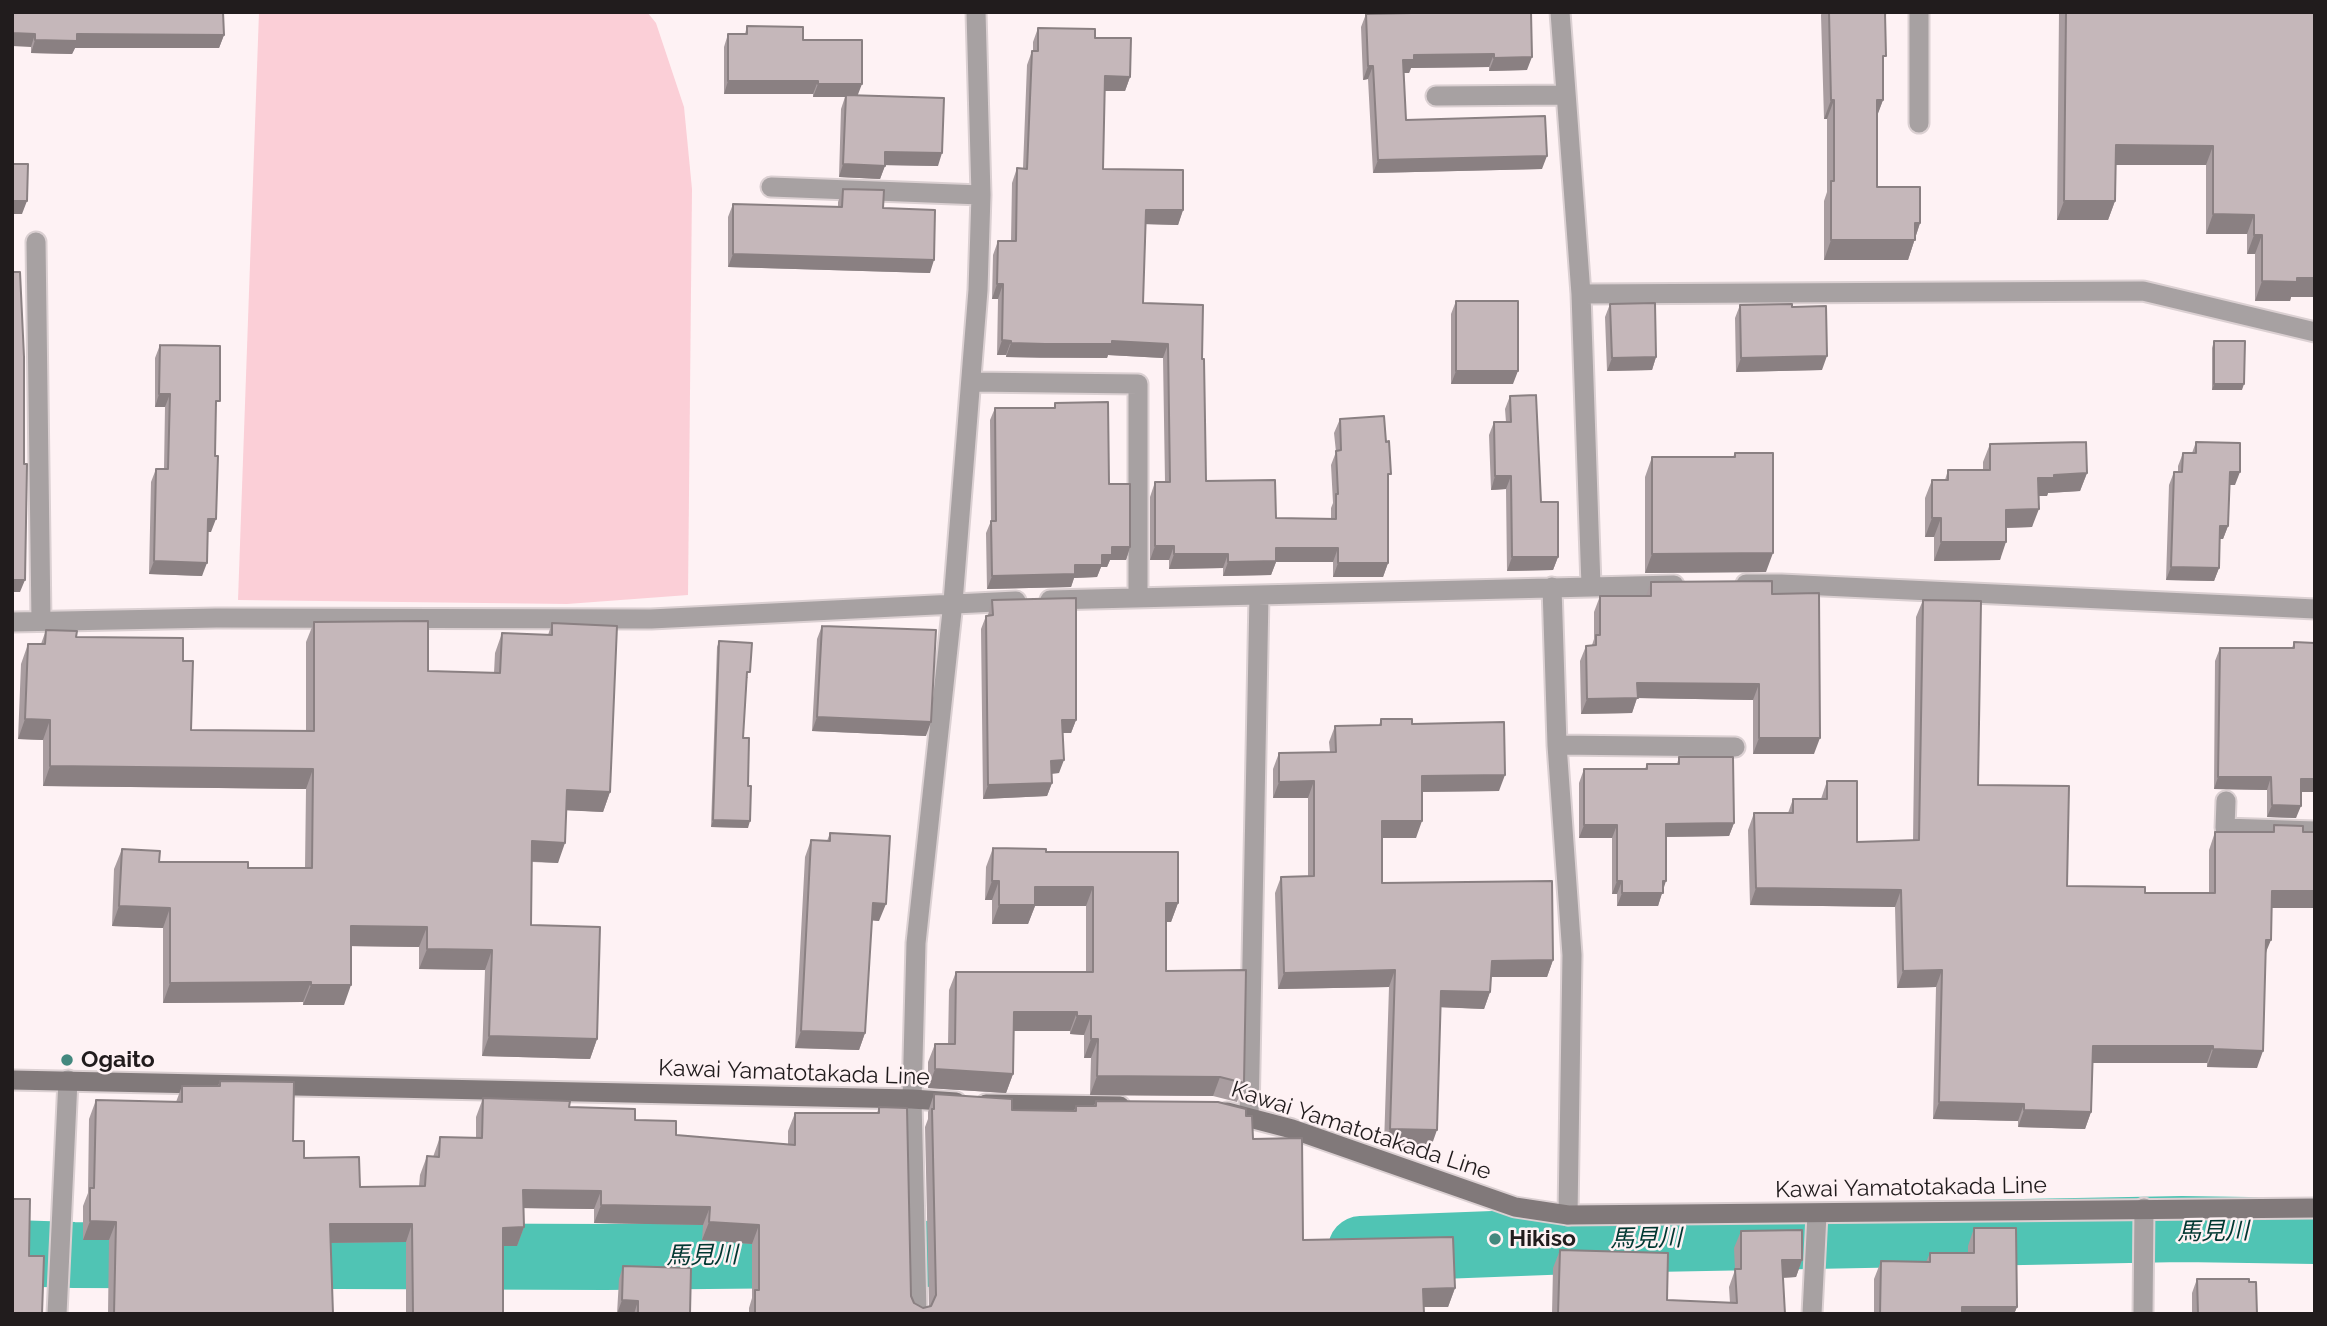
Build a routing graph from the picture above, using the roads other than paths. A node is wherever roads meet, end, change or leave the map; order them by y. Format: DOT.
graph roads {
  1 [pos="976,12"];
  2 [pos="1560,12"];
  3 [pos="1919,12"];
  4 [pos="1566,95"];
  5 [pos="1436,96"];
  6 [pos="1919,123"];
  7 [pos="771,187"];
  8 [pos="981,195"];
  9 [pos="36,242"];
  10 [pos="1581,295"];
  11 [pos="2315,332"];
  12 [pos="971,382"];
  13 [pos="1686,584"];
  14 [pos="1727,584"];
  15 [pos="1591,586"];
  16 [pos="1552,587"];
  17 [pos="1259,595"];
  18 [pos="1138,598"];
  19 [pos="953,602"];
  20 [pos="2315,609"];
  21 [pos="41,621"];
  22 [pos="12,622"];
  23 [pos="1557,745"];
  24 [pos="1735,747"];
  25 [pos="2226,801"];
  26 [pos="2315,831"];
  27 [pos="12,1080"];
  28 [pos="68,1080"];
  29 [pos="912,1099"];
  30 [pos="1139,1106"];
  31 [pos="1213,1108"];
  32 [pos="1249,1118"];
  33 [pos="2144,1209"];
  34 [pos="2315,1209"];
  35 [pos="1817,1214"];
  36 [pos="1568,1215"];
  37 [pos="57,1314"];
  38 [pos="917,1314"];
  39 [pos="1812,1314"];
  40 [pos="2143,1314"];
  1 -- 8 [label="street"];
  2 -- 4 [label="street"];
  3 -- 6 [label="street"];
  4 -- 5 [label="street"];
  4 -- 10 [label="street"];
  7 -- 8 [label="street"];
  8 -- 12 [label="street"];
  9 -- 21 [label="street"];
  10 -- 11 [label="street"];
  10 -- 15 [label="street"];
  12 -- 18 [label="street"];
  12 -- 19 [label="street"];
  13 -- 15 [label="street"];
  14 -- 20 [label="street"];
  15 -- 16 [label="street"];
  16 -- 17 [label="street"];
  16 -- 23 [label="street"];
  17 -- 18 [label="street"];
  17 -- 32 [label="street"];
  18 -- 19 [label="street"];
  19 -- 21 [label="street"];
  19 -- 29 [label="street"];
  21 -- 22 [label="street"];
  23 -- 24 [label="street"];
  23 -- 36 [label="street"];
  25 -- 26 [label="street"];
  27 -- 28 [label="main road, Kawai Yamatotakada Line"];
  28 -- 29 [label="main road, Kawai Yamatotakada Line"];
  28 -- 37 [label="street"];
  29 -- 30 [label="main road, Kawai Yamatotakada Line"];
  29 -- 38 [label="street"];
  31 -- 32 [label="main road, Kawai Yamatotakada Line"];
  32 -- 36 [label="main road, Kawai Yamatotakada Line"];
  33 -- 34 [label="main road, Kawai Yamatotakada Line"];
  33 -- 35 [label="main road, Kawai Yamatotakada Line"];
  33 -- 40 [label="street"];
  35 -- 36 [label="main road, Kawai Yamatotakada Line"];
  35 -- 39 [label="street"];
}
